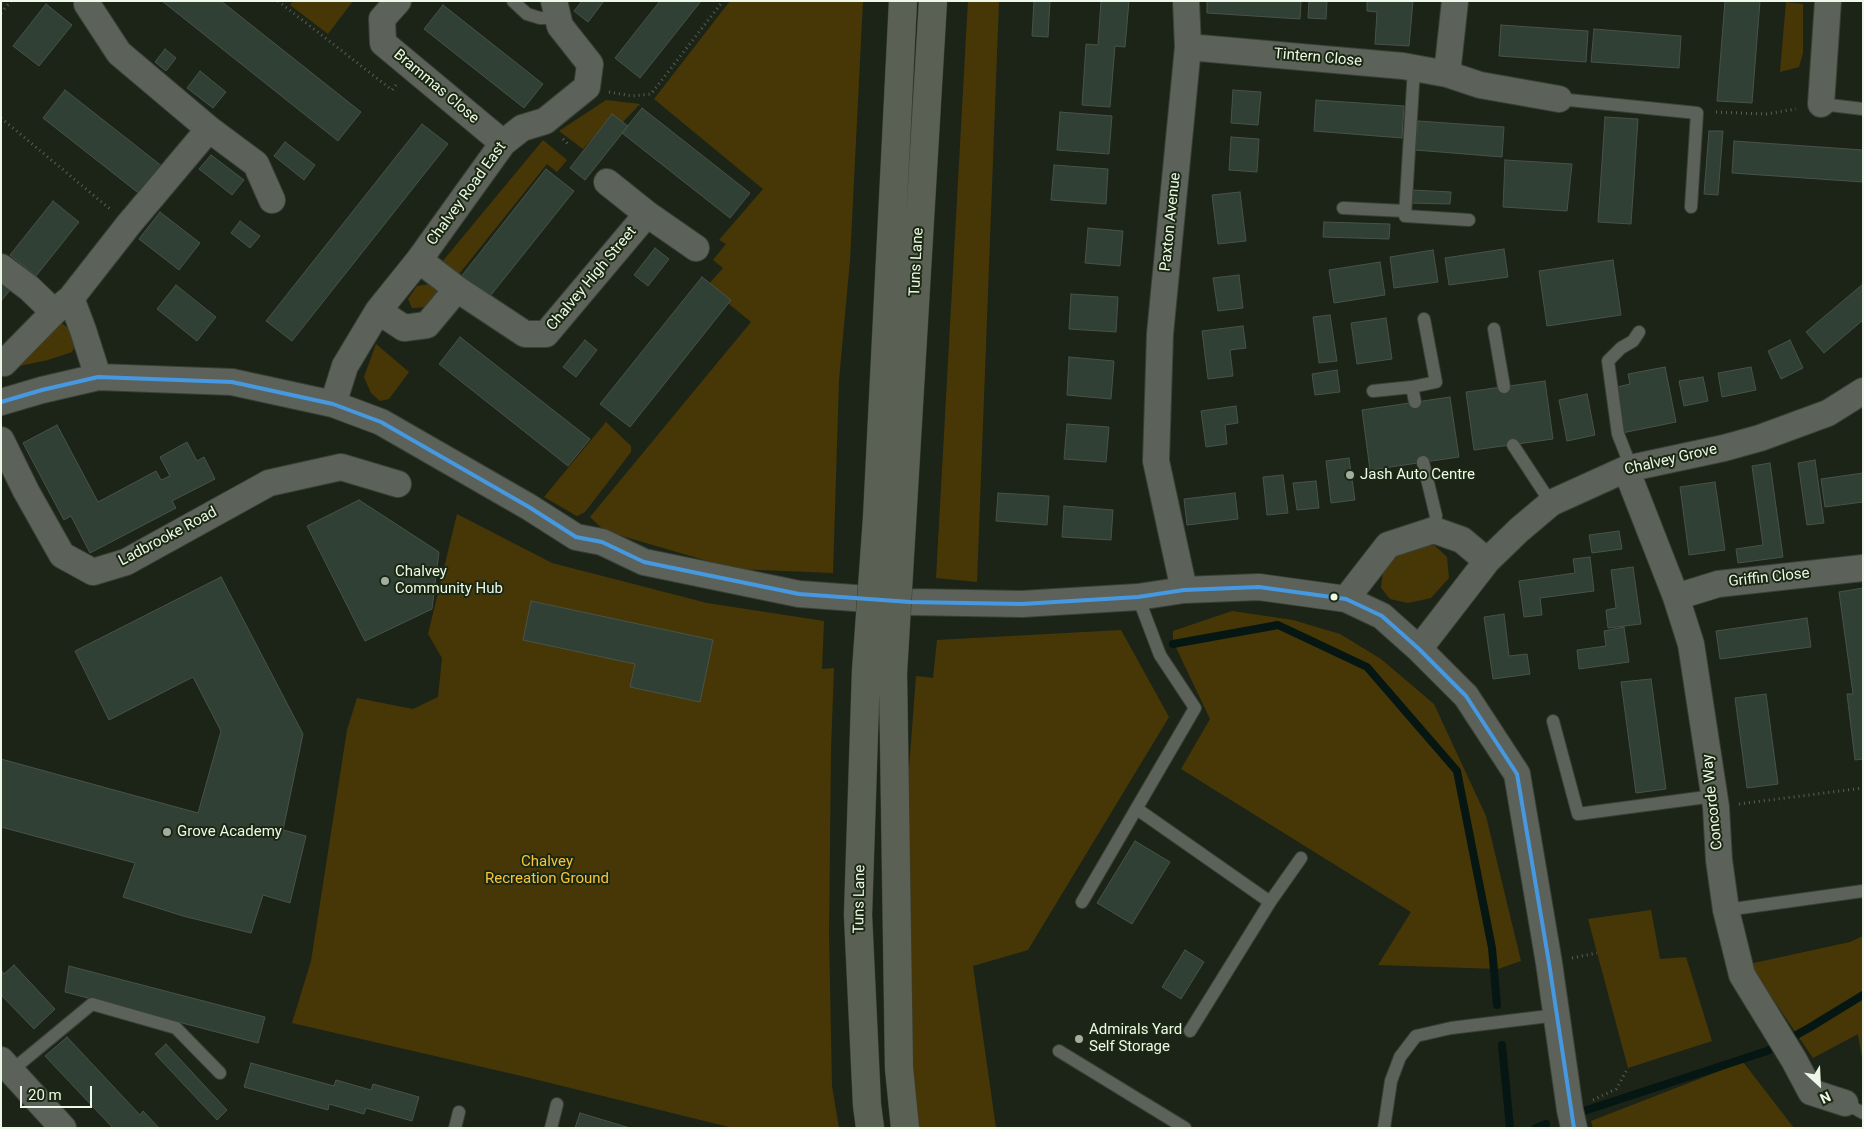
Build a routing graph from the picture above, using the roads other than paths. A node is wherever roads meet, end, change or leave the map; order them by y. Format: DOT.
graph roads {
  1 [pos="398,1"];
  2 [pos="513,1"];
  3 [pos="903,1"];
  4 [pos="933,1"];
  5 [pos="1186,1"];
  6 [pos="1455,1"];
  7 [pos="1828,1"];
  8 [pos="87,4"];
  9 [pos="556,9"];
  10 [pos="1188,47"];
  11 [pos="1414,68"];
  12 [pos="1447,74"];
  13 [pos="1559,99"];
  14 [pos="1821,104"];
  15 [pos="1863,109"];
  16 [pos="210,129"];
  17 [pos="503,143"];
  18 [pos="607,182"];
  19 [pos="272,200"];
  20 [pos="1343,208"];
  21 [pos="1691,208"];
  22 [pos="1405,211"];
  23 [pos="647,214"];
  24 [pos="1469,220"];
  25 [pos="696,248"];
  26 [pos="419,260"];
  27 [pos="1,267"];
  28 [pos="457,289"];
  29 [pos="62,305"];
  30 [pos="378,311"];
  31 [pos="1424,319"];
  32 [pos="1494,329"];
  33 [pos="1639,332"];
  34 [pos="1,362"];
  35 [pos="98,377"];
  36 [pos="1412,387"];
  37 [pos="1504,387"];
  38 [pos="1373,391"];
  39 [pos="1863,391"];
  40 [pos="1,402"];
  41 [pos="1415,402"];
  42 [pos="333,404"];
  43 [pos="1,440"];
  44 [pos="1513,444"];
  45 [pos="1423,462"];
  46 [pos="1628,468"];
  47 [pos="398,484"];
  48 [pos="1551,503"];
  49 [pos="890,520"];
  50 [pos="1434,530"];
  51 [pos="1487,561"];
  52 [pos="1863,568"];
  53 [pos="1184,590"];
  54 [pos="1138,597"];
  55 [pos="1676,597"];
  56 [pos="1346,599"];
  57 [pos="1419,649"];
  58 [pos="880,672"];
  59 [pos="1553,721"];
  60 [pos="1715,802"];
  61 [pos="1137,809"];
  62 [pos="1301,858"];
  63 [pos="1863,891"];
  64 [pos="1082,902"];
  65 [pos="1270,902"];
  66 [pos="1726,910"];
  67 [pos="1557,1015"];
  68 [pos="1190,1031"];
  69 [pos="1059,1051"];
  70 [pos="6,1066"];
  71 [pos="220,1073"];
  72 [pos="557,1104"];
  73 [pos="1854,1108"];
  74 [pos="459,1112"];
  75 [pos="1572,1119"];
  76 [pos="63,1128"];
  77 [pos="455,1128"];
  78 [pos="551,1128"];
  79 [pos="870,1128"];
  80 [pos="905,1128"];
  81 [pos="1185,1128"];
  82 [pos="1384,1128"];
  1 -- 17 [label="street, Brammas Close"];
  2 -- 9 [label="lane"];
  3 -- 49 [label="main road, Tuns Lane"];
  4 -- 49 [label="main road, Tuns Lane"];
  5 -- 10 [label="street, Paxton Avenue"];
  6 -- 12 [label="street"];
  7 -- 14 [label="street"];
  8 -- 16 [label="street"];
  9 -- 17 [label="street, Chalvey Road East"];
  10 -- 11 [label="street, Tintern Close"];
  10 -- 53 [label="street, Paxton Avenue"];
  11 -- 12 [label="street, Tintern Close"];
  11 -- 22 [label="lane"];
  12 -- 13 [label="street, Tintern Close"];
  13 -- 21 [label="lane"];
  14 -- 15 [label="lane"];
  16 -- 19 [label="street"];
  16 -- 29 [label="street"];
  17 -- 26 [label="street, Chalvey Road East"];
  18 -- 23 [label="street, Chalvey High Street"];
  20 -- 22 [label="lane"];
  22 -- 24 [label="lane"];
  23 -- 25 [label="street, Chalvey High Street"];
  23 -- 28 [label="street, Chalvey High Street"];
  26 -- 28 [label="street, Chalvey Road East"];
  26 -- 30 [label="street, Chalvey Road East"];
  27 -- 29 [label="street"];
  28 -- 30 [label="street"];
  29 -- 34 [label="street"];
  29 -- 35 [label="street"];
  30 -- 42 [label="street, Chalvey Road East"];
  31 -- 36 [label="lane"];
  32 -- 37 [label="lane"];
  33 -- 46 [label="lane"];
  35 -- 40 [label="street"];
  35 -- 42 [label="street"];
  36 -- 38 [label="lane"];
  36 -- 41 [label="lane"];
  39 -- 46 [label="street, Chalvey Grove"];
  42 -- 54 [label="street"];
  43 -- 47 [label="street, Ladbrooke Road"];
  44 -- 48 [label="lane"];
  45 -- 50 [label="lane"];
  46 -- 48 [label="street, Chalvey Grove"];
  46 -- 55 [label="street, Concorde Way"];
  48 -- 51 [label="street, Chalvey Grove"];
  49 -- 58 [label="main road, bridge"];
  50 -- 51 [label="street"];
  50 -- 56 [label="street"];
  51 -- 57 [label="street, Chalvey Grove"];
  52 -- 55 [label="street, Griffin Close"];
  53 -- 54 [label="street"];
  53 -- 56 [label="street"];
  54 -- 61 [label="lane"];
  55 -- 60 [label="street, Concorde Way"];
  56 -- 57 [label="street"];
  57 -- 67 [label="street"];
  58 -- 79 [label="main road, Tuns Lane"];
  58 -- 80 [label="main road"];
  59 -- 60 [label="lane"];
  60 -- 66 [label="street, Concorde Way"];
  61 -- 64 [label="lane"];
  61 -- 65 [label="lane"];
  62 -- 65 [label="lane"];
  63 -- 66 [label="lane"];
  65 -- 68 [label="lane"];
  66 -- 73 [label="street, Concorde Way"];
  67 -- 75 [label="street"];
  67 -- 82 [label="lane"];
  69 -- 81 [label="lane"];
  70 -- 71 [label="lane"];
  70 -- 76 [label="street"];
  72 -- 78 [label="lane"];
  74 -- 77 [label="lane"];
}
